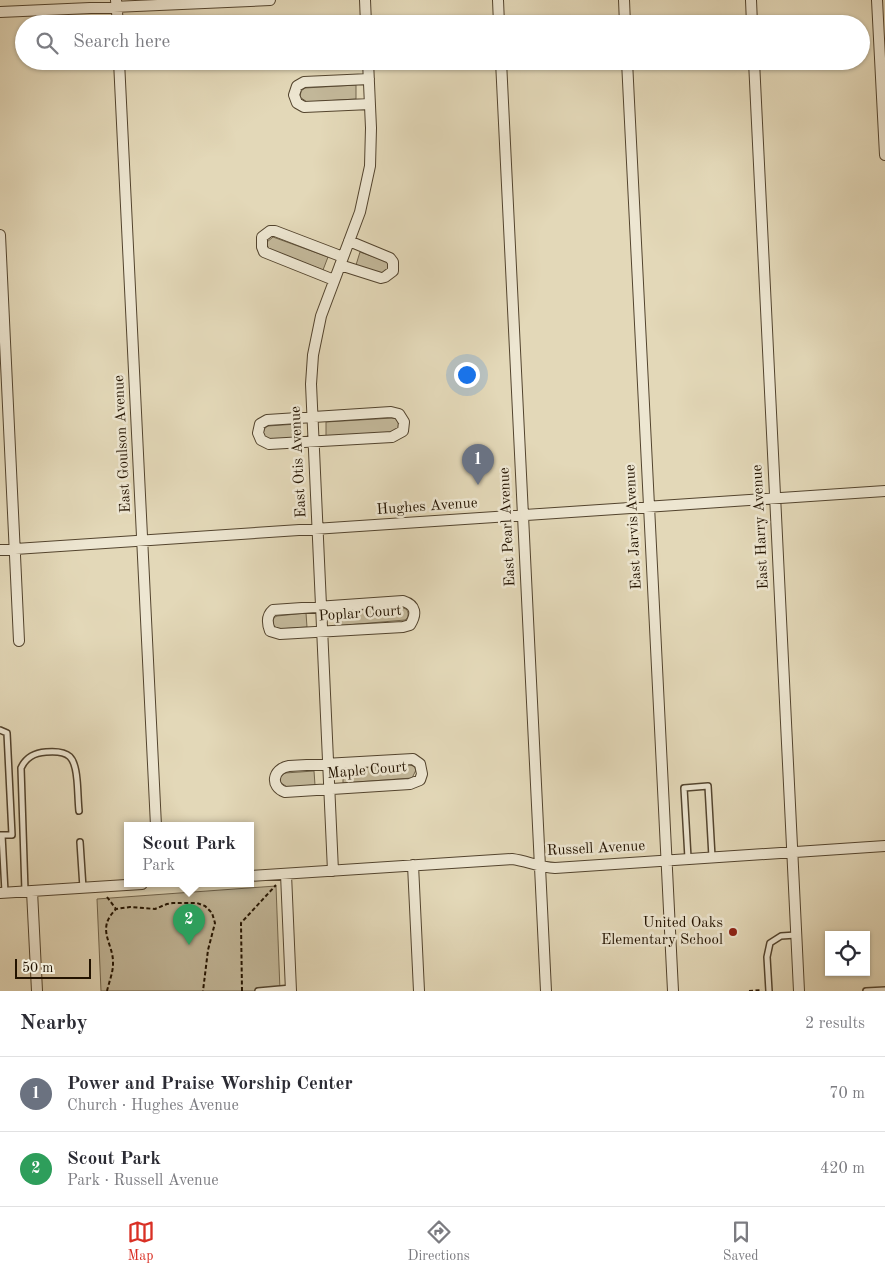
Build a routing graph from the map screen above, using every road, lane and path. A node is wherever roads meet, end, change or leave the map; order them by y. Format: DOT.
graph roads {
  1 [pos="270,0"];
  2 [pos="365,0"];
  3 [pos="498,0"];
  4 [pos="624,0"];
  5 [pos="751,0"];
  6 [pos="877,0"];
  7 [pos="117,3"];
  8 [pos="0,12"];
  9 [pos="366,15"];
  10 [pos="499,15"];
  11 [pos="625,15"];
  12 [pos="752,15"];
  13 [pos="119,70"];
  14 [pos="368,70"];
  15 [pos="501,70"];
  16 [pos="626,70"];
  17 [pos="754,70"];
  18 [pos="369,79"];
  19 [pos="370,104"];
  20 [pos="885,155"];
  21 [pos="0,235"];
  22 [pos="349,241"];
  23 [pos="341,261"];
  24 [pos="334,280"];
  25 [pos="311,417"];
  26 [pos="313,442"];
  27 [pos="885,491"];
  28 [pos="775,499"];
  29 [pos="648,507"];
  30 [pos="523,515"];
  31 [pos="317,529"];
  32 [pos="142,540"];
  33 [pos="15,549"];
  34 [pos="0,550"];
  35 [pos="321,607"];
  36 [pos="322,632"];
  37 [pos="19,641"];
  38 [pos="0,730"];
  39 [pos="328,764"];
  40 [pos="330,789"];
  41 [pos="79,811"];
  42 [pos="156,822"];
  43 [pos="1,835"];
  44 [pos="80,842"];
  45 [pos="885,846"];
  46 [pos="792,852"];
  47 [pos="712,857"];
  48 [pos="688,858"];
  49 [pos="666,860"];
  50 [pos="2,865"];
  51 [pos="413,865"];
  52 [pos="540,867"];
  53 [pos="333,871"];
  54 [pos="286,874"];
  55 [pos="254,876"];
  56 [pos="124,885"];
  57 [pos="276,885"];
  58 [pos="83,888"];
  59 [pos="28,891"];
  60 [pos="2,893"];
  61 [pos="106,896"];
  62 [pos="116,909"];
  63 [pos="797,935"];
  64 [pos="291,989"];
  65 [pos="762,990"];
  66 [pos="885,990"];
  67 [pos="37,991"];
  68 [pos="108,991"];
  69 [pos="203,991"];
  70 [pos="242,991"];
  71 [pos="258,991"];
  72 [pos="419,991"];
  73 [pos="546,991"];
  74 [pos="672,991"];
  75 [pos="749,991"];
  76 [pos="769,991"];
  77 [pos="799,991"];
  78 [pos="866,991"];
  1 -- 7 [label="street"];
  2 -- 9 [label="street"];
  3 -- 10 [label="street"];
  4 -- 11 [label="street"];
  5 -- 12 [label="street"];
  6 -- 20 [label="street"];
  7 -- 8 [label="street"];
  13 -- 32 [label="street, East Goulson Avenue"];
  14 -- 18 [label="street, East Otis Avenue"];
  15 -- 30 [label="street, East Pearl Avenue"];
  16 -- 29 [label="street, East Jarvis Avenue"];
  17 -- 28 [label="street, East Harry Avenue"];
  18 -- 19 [label="street, East Otis Avenue"];
  18 -- 19 [label="street"];
  19 -- 22 [label="street, East Otis Avenue"];
  21 -- 33 [label="street"];
  22 -- 23 [label="street, East Otis Avenue"];
  22 -- 23 [label="street"];
  23 -- 24 [label="street, East Otis Avenue"];
  23 -- 24 [label="street"];
  24 -- 25 [label="street, East Otis Avenue"];
  25 -- 26 [label="street, East Otis Avenue"];
  25 -- 26 [label="street"];
  25 -- 26 [label="street"];
  26 -- 31 [label="street, East Otis Avenue"];
  27 -- 28 [label="street, Hughes Avenue"];
  28 -- 29 [label="street, Hughes Avenue"];
  28 -- 46 [label="street, East Harry Avenue"];
  29 -- 30 [label="street, Hughes Avenue"];
  29 -- 49 [label="street, East Jarvis Avenue"];
  30 -- 31 [label="street, Hughes Avenue"];
  30 -- 52 [label="street, East Pearl Avenue"];
  31 -- 32 [label="street, Hughes Avenue"];
  31 -- 35 [label="street, East Otis Avenue"];
  32 -- 33 [label="street, Hughes Avenue"];
  32 -- 42 [label="street, East Goulson Avenue"];
  33 -- 34 [label="street, Hughes Avenue"];
  33 -- 37 [label="street"];
  35 -- 36 [label="street, East Otis Avenue"];
  35 -- 36 [label="street, Poplar Court"];
  35 -- 36 [label="street, Poplar Court"];
  36 -- 39 [label="street, East Otis Avenue"];
  38 -- 43 [label="lane"];
  39 -- 40 [label="street, East Otis Avenue"];
  39 -- 40 [label="street, Maple Court"];
  39 -- 40 [label="street, Maple Court"];
  40 -- 53 [label="street, East Otis Avenue"];
  41 -- 59 [label="lane"];
  43 -- 50 [label="lane"];
  44 -- 58 [label="lane"];
  45 -- 46 [label="street, Russell Avenue"];
  46 -- 47 [label="street, Russell Avenue"];
  46 -- 63 [label="street, East Harry Avenue"];
  47 -- 48 [label="street, Russell Avenue"];
  47 -- 48 [label="lane"];
  48 -- 49 [label="street, Russell Avenue"];
  49 -- 52 [label="street, Russell Avenue"];
  49 -- 74 [label="street, East Jarvis Avenue"];
  50 -- 60 [label="lane"];
  51 -- 52 [label="street, Russell Avenue"];
  51 -- 53 [label="street, Russell Avenue"];
  51 -- 72 [label="street"];
  52 -- 73 [label="street, East Pearl Avenue"];
  53 -- 54 [label="street, Russell Avenue"];
  54 -- 55 [label="street, Russell Avenue"];
  54 -- 64 [label="street"];
  56 -- 58 [label="street"];
  57 -- 70 [label="path"];
  58 -- 59 [label="street"];
  59 -- 60 [label="street"];
  59 -- 67 [label="street"];
  61 -- 62 [label="path"];
  62 -- 68 [label="path"];
  62 -- 69 [label="path"];
  63 -- 76 [label="lane"];
  63 -- 77 [label="street, East Harry Avenue"];
  64 -- 71 [label="lane"];
  65 -- 75 [label="path"];
  66 -- 78 [label="lane"];
}
